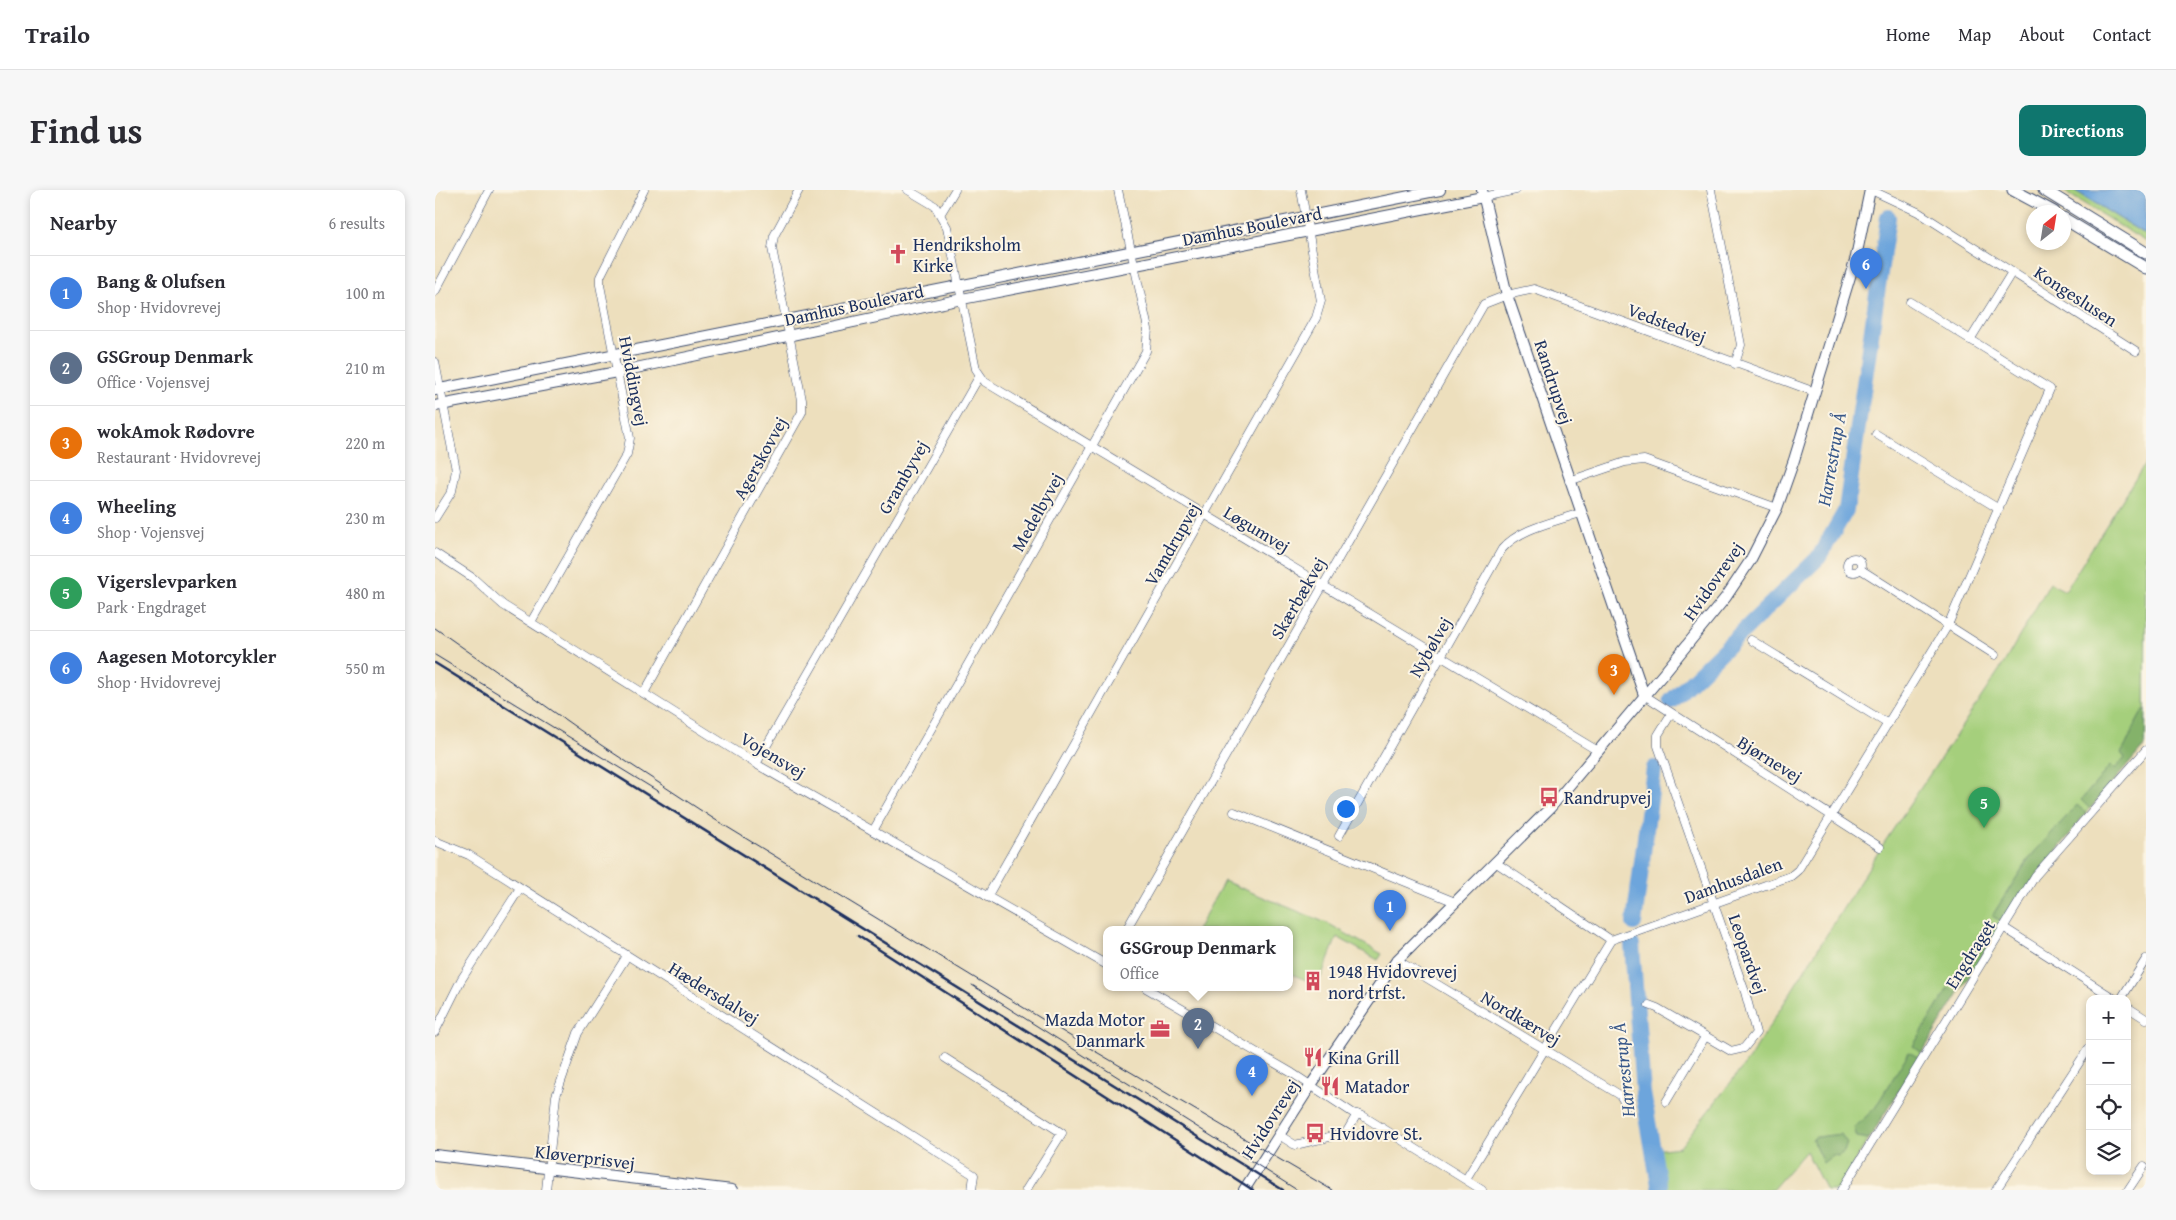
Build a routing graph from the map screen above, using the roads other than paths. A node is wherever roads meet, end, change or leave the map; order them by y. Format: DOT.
graph roads {
  1 [pos="489,190"];
  2 [pos="644,190"];
  3 [pos="799,190"];
  4 [pos="908,190"];
  5 [pos="955,190"];
  6 [pos="1118,190"];
  7 [pos="1301,190"];
  8 [pos="1440,190"];
  9 [pos="1515,190"];
  10 [pos="1711,190"];
  11 [pos="1873,190"];
  12 [pos="2013,190"];
  13 [pos="2043,190"];
  14 [pos="1482,194"];
  15 [pos="2041,205"];
  16 [pos="941,213"];
  17 [pos="1306,217"];
  18 [pos="2071,223"];
  19 [pos="1307,232"];
  20 [pos="1131,251"];
  21 [pos="2146,253"];
  22 [pos="1135,266"];
  23 [pos="2146,268"];
  24 [pos="2012,272"];
  25 [pos="958,284"];
  26 [pos="435,292"];
  27 [pos="1507,295"];
  28 [pos="962,299"];
  29 [pos="1910,302"];
  30 [pos="787,321"];
  31 [pos="789,335"];
  32 [pos="1970,340"];
  33 [pos="2136,351"];
  34 [pos="614,354"];
  35 [pos="435,362"];
  36 [pos="1735,364"];
  37 [pos="617,372"];
  38 [pos="979,377"];
  39 [pos="438,390"];
  40 [pos="1815,392"];
  41 [pos="439,405"];
  42 [pos="1876,434"];
  43 [pos="1091,446"];
  44 [pos="1569,481"];
  45 [pos="1777,508"];
  46 [pos="1999,509"];
  47 [pos="1581,513"];
  48 [pos="1205,515"];
  49 [pos="435,518"];
  50 [pos="435,553"];
  51 [pos="1860,569"];
  52 [pos="1322,585"];
  53 [pos="531,622"];
  54 [pos="1948,625"];
  55 [pos="1751,640"];
  56 [pos="1995,655"];
  57 [pos="1442,656"];
  58 [pos="644,693"];
  59 [pos="1645,695"];
  60 [pos="1671,714"];
  61 [pos="1889,724"];
  62 [pos="2146,750"];
  63 [pos="1598,751"];
  64 [pos="757,764"];
  65 [pos="1234,812"];
  66 [pos="1831,816"];
  67 [pos="873,831"];
  68 [pos="1339,836"];
  69 [pos="435,841"];
  70 [pos="1880,847"];
  71 [pos="1495,862"];
  72 [pos="520,888"];
  73 [pos="987,897"];
  74 [pos="1455,902"];
  75 [pos="1714,903"];
  76 [pos="1128,926"];
  77 [pos="2003,927"];
  78 [pos="1611,940"];
  79 [pos="627,956"];
  80 [pos="2146,959"];
  81 [pos="1397,960"];
  82 [pos="1103,963"];
  83 [pos="1151,991"];
  84 [pos="2109,995"];
  85 [pos="2124,995"];
  86 [pos="1649,1005"];
  87 [pos="2131,1010"];
  88 [pos="2146,1019"];
  89 [pos="435,1032"];
  90 [pos="1705,1037"];
  91 [pos="1545,1050"];
  92 [pos="2086,1052"];
  93 [pos="945,1058"];
  94 [pos="1311,1085"];
  95 [pos="1666,1102"];
  96 [pos="1627,1106"];
  97 [pos="1357,1114"];
  98 [pos="1279,1135"];
  99 [pos="435,1155"];
  100 [pos="2144,1166"];
  101 [pos="549,1169"];
  102 [pos="1466,1179"];
  103 [pos="680,1187"];
  104 [pos="547,1190"];
  105 [pos="731,1190"];
  106 [pos="972,1190"];
  107 [pos="1026,1190"];
  108 [pos="1244,1190"];
  109 [pos="1482,1190"];
  110 [pos="1842,1190"];
  111 [pos="1996,1190"];
  112 [pos="2128,1190"];
  1 -- 26 [label="street"];
  2 -- 34 [label="street, Hviddingvej"];
  3 -- 30 [label="street, Agerskovvej"];
  4 -- 16 [label="street"];
  5 -- 16 [label="street"];
  6 -- 20 [label="street, Medelbyvej"];
  7 -- 17 [label="street, Vamdrupvej"];
  8 -- 17 [label="street, Damhus Boulevard"];
  9 -- 14 [label="street, Damhus Boulevard"];
  10 -- 36 [label="street"];
  11 -- 24 [label="street, Kongeslusen"];
  11 -- 40 [label="street, Hvidovrevej"];
  12 -- 15 [label="main road"];
  13 -- 21 [label="main road"];
  14 -- 19 [label="street, Damhus Boulevard"];
  14 -- 27 [label="street, Randrupvej"];
  16 -- 25 [label="street"];
  17 -- 19 [label="street, Vamdrupvej"];
  17 -- 20 [label="street, Damhus Boulevard"];
  18 -- 23 [label="main road"];
  19 -- 22 [label="street, Damhus Boulevard"];
  19 -- 48 [label="street, Vamdrupvej"];
  20 -- 22 [label="street, Medelbyvej"];
  20 -- 25 [label="street, Damhus Boulevard"];
  22 -- 28 [label="street, Damhus Boulevard"];
  22 -- 43 [label="street, Medelbyvej"];
  24 -- 32 [label="street"];
  24 -- 33 [label="street, Kongeslusen"];
  25 -- 28 [label="street"];
  25 -- 30 [label="street, Damhus Boulevard"];
  27 -- 36 [label="street, Vedstedvej"];
  27 -- 44 [label="street, Randrupvej"];
  27 -- 52 [label="street, Skærbækvej"];
  28 -- 31 [label="street, Damhus Boulevard"];
  28 -- 38 [label="street"];
  29 -- 32 [label="street, Damhusdalen"];
  30 -- 31 [label="street, Agerskovvej"];
  30 -- 34 [label="street, Damhus Boulevard"];
  31 -- 37 [label="street, Damhus Boulevard"];
  31 -- 58 [label="street, Agerskovvej"];
  32 -- 46 [label="street, Damhusdalen"];
  34 -- 37 [label="street, Hviddingvej"];
  34 -- 39 [label="street, Damhus Boulevard"];
  35 -- 39 [label="street"];
  36 -- 40 [label="street, Vedstedvej"];
  37 -- 41 [label="street, Damhus Boulevard"];
  37 -- 53 [label="street, Hviddingvej"];
  38 -- 43 [label="street, Løgumvej"];
  38 -- 64 [label="street, Grambyvej"];
  39 -- 41 [label="street"];
  40 -- 45 [label="street, Hvidovrevej"];
  41 -- 49 [label="street"];
  42 -- 46 [label="street"];
  43 -- 48 [label="street, Løgumvej"];
  43 -- 67 [label="street, Medelbyvej"];
  44 -- 45 [label="street"];
  44 -- 47 [label="street, Randrupvej"];
  45 -- 59 [label="street, Hvidovrevej"];
  46 -- 54 [label="street, Damhusdalen"];
  47 -- 57 [label="street, Nybølvej"];
  47 -- 59 [label="street, Randrupvej"];
  48 -- 52 [label="street, Løgumvej"];
  48 -- 73 [label="street, Vamdrupvej"];
  50 -- 53 [label="street, Vojensvej"];
  51 -- 54 [label="street"];
  52 -- 57 [label="street, Løgumvej"];
  52 -- 76 [label="street, Skærbækvej"];
  53 -- 58 [label="street, Vojensvej"];
  54 -- 56 [label="street"];
  54 -- 61 [label="street, Damhusdalen"];
  55 -- 61 [label="street"];
  57 -- 63 [label="street, Løgumvej"];
  57 -- 68 [label="street, Nybølvej"];
  58 -- 64 [label="street, Vojensvej"];
  59 -- 60 [label="street, Bjørnevej"];
  59 -- 63 [label="street, Hvidovrevej"];
  60 -- 66 [label="street, Bjørnevej"];
  60 -- 75 [label="street, Leopardvej"];
  61 -- 66 [label="street, Damhusdalen"];
  62 -- 77 [label="street, Engdraget"];
  63 -- 71 [label="street, Hvidovrevej"];
  64 -- 67 [label="street, Vojensvej"];
  65 -- 74 [label="street"];
  66 -- 70 [label="street, Bjørnevej"];
  66 -- 75 [label="street, Damhusdalen"];
  67 -- 73 [label="street, Vojensvej"];
  69 -- 72 [label="street, Hædersdalvej"];
  71 -- 74 [label="street, Hvidovrevej"];
  71 -- 78 [label="street"];
  72 -- 79 [label="street, Hædersdalvej"];
  72 -- 89 [label="street"];
  73 -- 82 [label="street, Vojensvej"];
  74 -- 81 [label="street, Hvidovrevej"];
  75 -- 78 [label="street, Damhusdalen"];
  75 -- 90 [label="street, Leopardvej"];
  77 -- 84 [label="street"];
  77 -- 110 [label="street, Engdraget"];
  78 -- 91 [label="street"];
  79 -- 101 [label="street"];
  79 -- 106 [label="street, Hædersdalvej"];
  80 -- 85 [label="street"];
  81 -- 91 [label="street, Nordkærvej"];
  81 -- 94 [label="street, Hvidovrevej"];
  83 -- 94 [label="street"];
  86 -- 90 [label="street, Leopardvej"];
  87 -- 88 [label="street"];
  90 -- 95 [label="street"];
  91 -- 96 [label="street, Nordkærvej"];
  91 -- 102 [label="street"];
  92 -- 111 [label="street"];
  93 -- 107 [label="street"];
  94 -- 97 [label="street"];
  94 -- 98 [label="street, Hvidovrevej"];
  97 -- 98 [label="street"];
  97 -- 102 [label="street"];
  98 -- 108 [label="street, Hvidovrevej"];
  99 -- 101 [label="street, Kløverprisvej"];
  100 -- 112 [label="street"];
  101 -- 103 [label="street, Kløverprisvej"];
  101 -- 104 [label="street"];
  102 -- 109 [label="street"];
  103 -- 105 [label="street, Kløverprisvej"];
}
